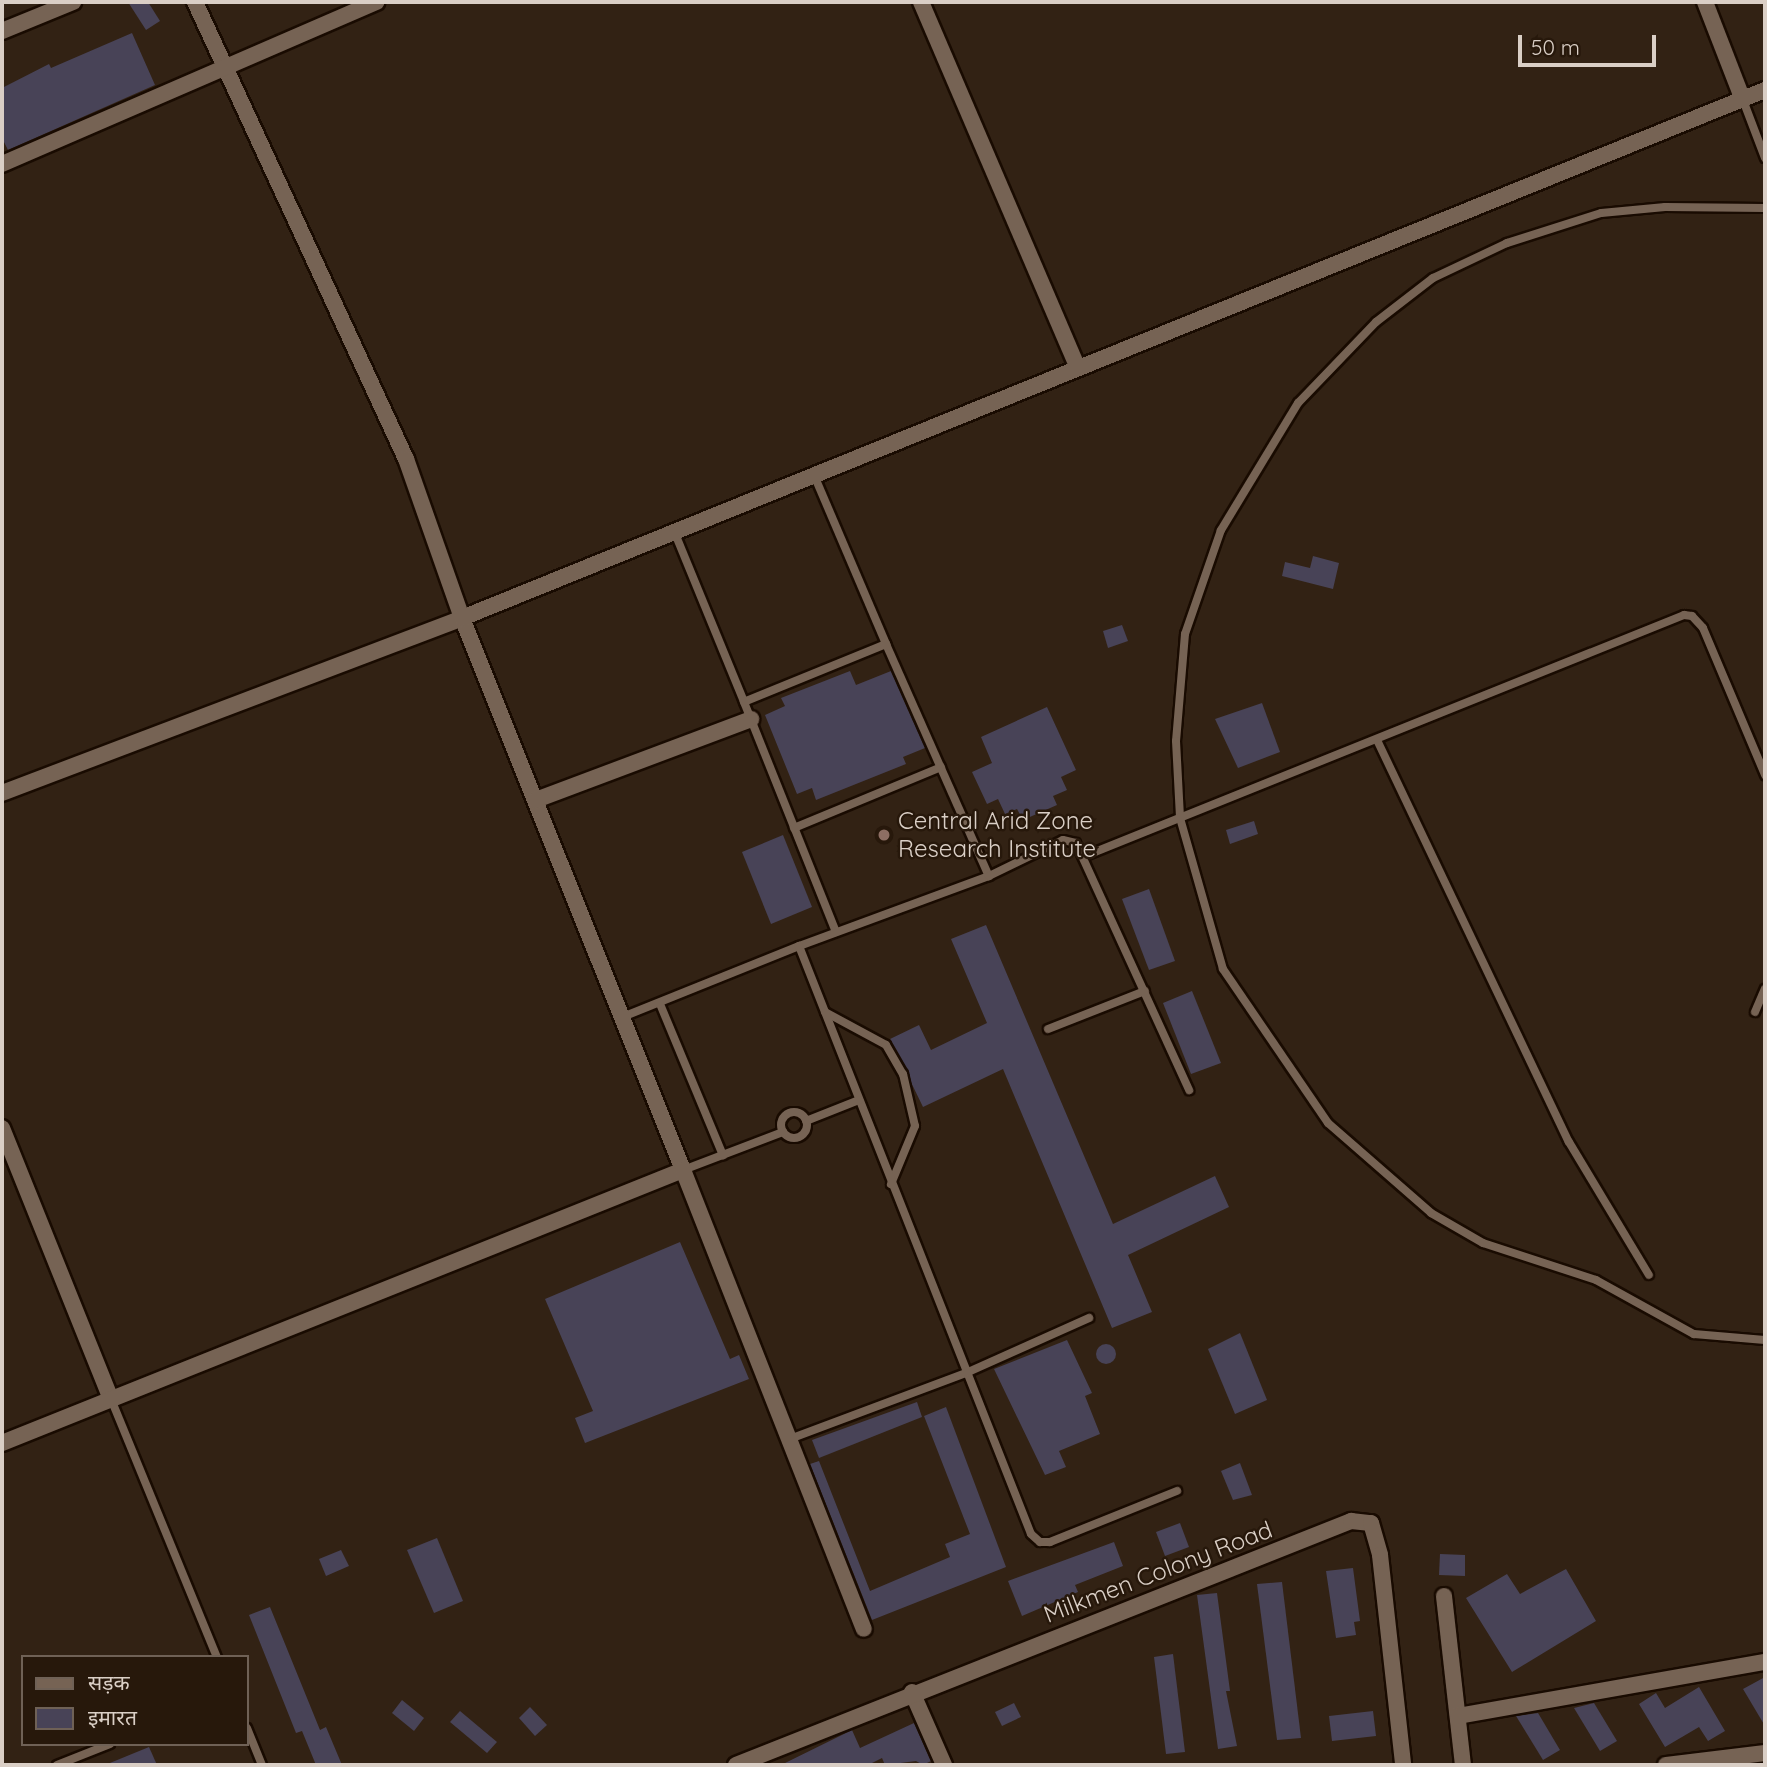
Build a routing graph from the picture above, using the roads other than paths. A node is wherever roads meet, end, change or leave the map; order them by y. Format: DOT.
graph roads {
  1 [pos="73,2"];
  2 [pos="195,2"];
  3 [pos="377,2"];
  4 [pos="921,2"];
  5 [pos="1705,2"];
  6 [pos="2,31"];
  7 [pos="224,66"];
  8 [pos="1765,90"];
  9 [pos="1743,100"];
  10 [pos="1765,159"];
  11 [pos="2,164"];
  12 [pos="1765,208"];
  13 [pos="1078,368"];
  14 [pos="814,475"];
  15 [pos="674,531"];
  16 [pos="462,618"];
  17 [pos="886,645"];
  18 [pos="744,702"];
  19 [pos="751,719"];
  20 [pos="1377,740"];
  21 [pos="940,767"];
  22 [pos="1765,775"];
  23 [pos="2,793"];
  24 [pos="536,800"];
  25 [pos="1180,818"];
  26 [pos="794,828"];
  27 [pos="1085,856"];
  28 [pos="989,876"];
  29 [pos="835,929"];
  30 [pos="799,946"];
  31 [pos="1765,989"];
  32 [pos="1144,990"];
  33 [pos="660,1004"];
  34 [pos="825,1012"];
  35 [pos="1755,1012"];
  36 [pos="620,1018"];
  37 [pos="1048,1029"];
  38 [pos="1189,1090"];
  39 [pos="859,1100"];
  40 [pos="806,1121"];
  41 [pos="2,1128"];
  42 [pos="783,1132"];
  43 [pos="723,1155"];
  44 [pos="683,1170"];
  45 [pos="891,1184"];
  46 [pos="1649,1275"];
  47 [pos="1089,1318"];
  48 [pos="1765,1340"];
  49 [pos="966,1373"];
  50 [pos="111,1399"];
  51 [pos="787,1440"];
  52 [pos="2,1443"];
  53 [pos="1177,1491"];
  54 [pos="1444,1596"];
  55 [pos="864,1629"];
  56 [pos="216,1655"];
  57 [pos="1765,1662"];
  58 [pos="912,1692"];
  59 [pos="1458,1716"];
  60 [pos="248,1730"];
  61 [pos="105,1746"];
  62 [pos="1765,1753"];
  63 [pos="1724,1762"];
  64 [pos="57,1765"];
  65 [pos="262,1765"];
  66 [pos="736,1765"];
  67 [pos="944,1765"];
  68 [pos="1404,1765"];
  69 [pos="1464,1765"];
  70 [pos="1666,1765"];
  1 -- 6 [label="street"];
  2 -- 7 [label="street"];
  3 -- 7 [label="street"];
  4 -- 13 [label="street"];
  5 -- 9 [label="street"];
  7 -- 11 [label="street"];
  7 -- 16 [label="street"];
  8 -- 9 [label="street"];
  9 -- 10 [label="lane"];
  9 -- 13 [label="street"];
  12 -- 25 [label="lane"];
  13 -- 14 [label="street"];
  14 -- 15 [label="street"];
  14 -- 17 [label="lane"];
  15 -- 16 [label="street"];
  15 -- 18 [label="lane"];
  16 -- 23 [label="street"];
  16 -- 24 [label="street"];
  17 -- 18 [label="lane"];
  17 -- 21 [label="lane"];
  18 -- 19 [label="lane"];
  19 -- 24 [label="street"];
  19 -- 26 [label="lane"];
  20 -- 22 [label="lane"];
  20 -- 25 [label="lane"];
  20 -- 46 [label="lane"];
  21 -- 26 [label="lane"];
  21 -- 28 [label="lane"];
  24 -- 36 [label="street"];
  25 -- 27 [label="lane"];
  25 -- 48 [label="lane"];
  26 -- 29 [label="lane"];
  27 -- 28 [label="lane"];
  27 -- 32 [label="lane"];
  28 -- 29 [label="lane"];
  29 -- 30 [label="lane"];
  30 -- 33 [label="lane"];
  30 -- 34 [label="lane"];
  31 -- 35 [label="lane"];
  32 -- 37 [label="lane"];
  32 -- 38 [label="lane"];
  33 -- 36 [label="lane"];
  33 -- 43 [label="lane"];
  34 -- 39 [label="lane"];
  34 -- 45 [label="lane"];
  36 -- 44 [label="street"];
  39 -- 40 [label="lane"];
  39 -- 45 [label="lane"];
  40 -- 42 [label="lane"];
  40 -- 42 [label="lane"];
  41 -- 50 [label="street"];
  42 -- 43 [label="lane"];
  43 -- 44 [label="lane"];
  44 -- 50 [label="street"];
  44 -- 51 [label="street"];
  45 -- 49 [label="lane"];
  47 -- 49 [label="lane"];
  49 -- 51 [label="lane"];
  49 -- 53 [label="lane"];
  50 -- 52 [label="street"];
  50 -- 56 [label="lane"];
  51 -- 55 [label="street"];
  54 -- 59 [label="street"];
  57 -- 59 [label="street"];
  58 -- 66 [label="street, Milkmen Colony Road"];
  58 -- 67 [label="street"];
  58 -- 68 [label="street, Milkmen Colony Road"];
  59 -- 69 [label="street"];
  60 -- 65 [label="lane"];
  61 -- 64 [label="lane"];
  62 -- 63 [label="street"];
  63 -- 70 [label="street"];
}
